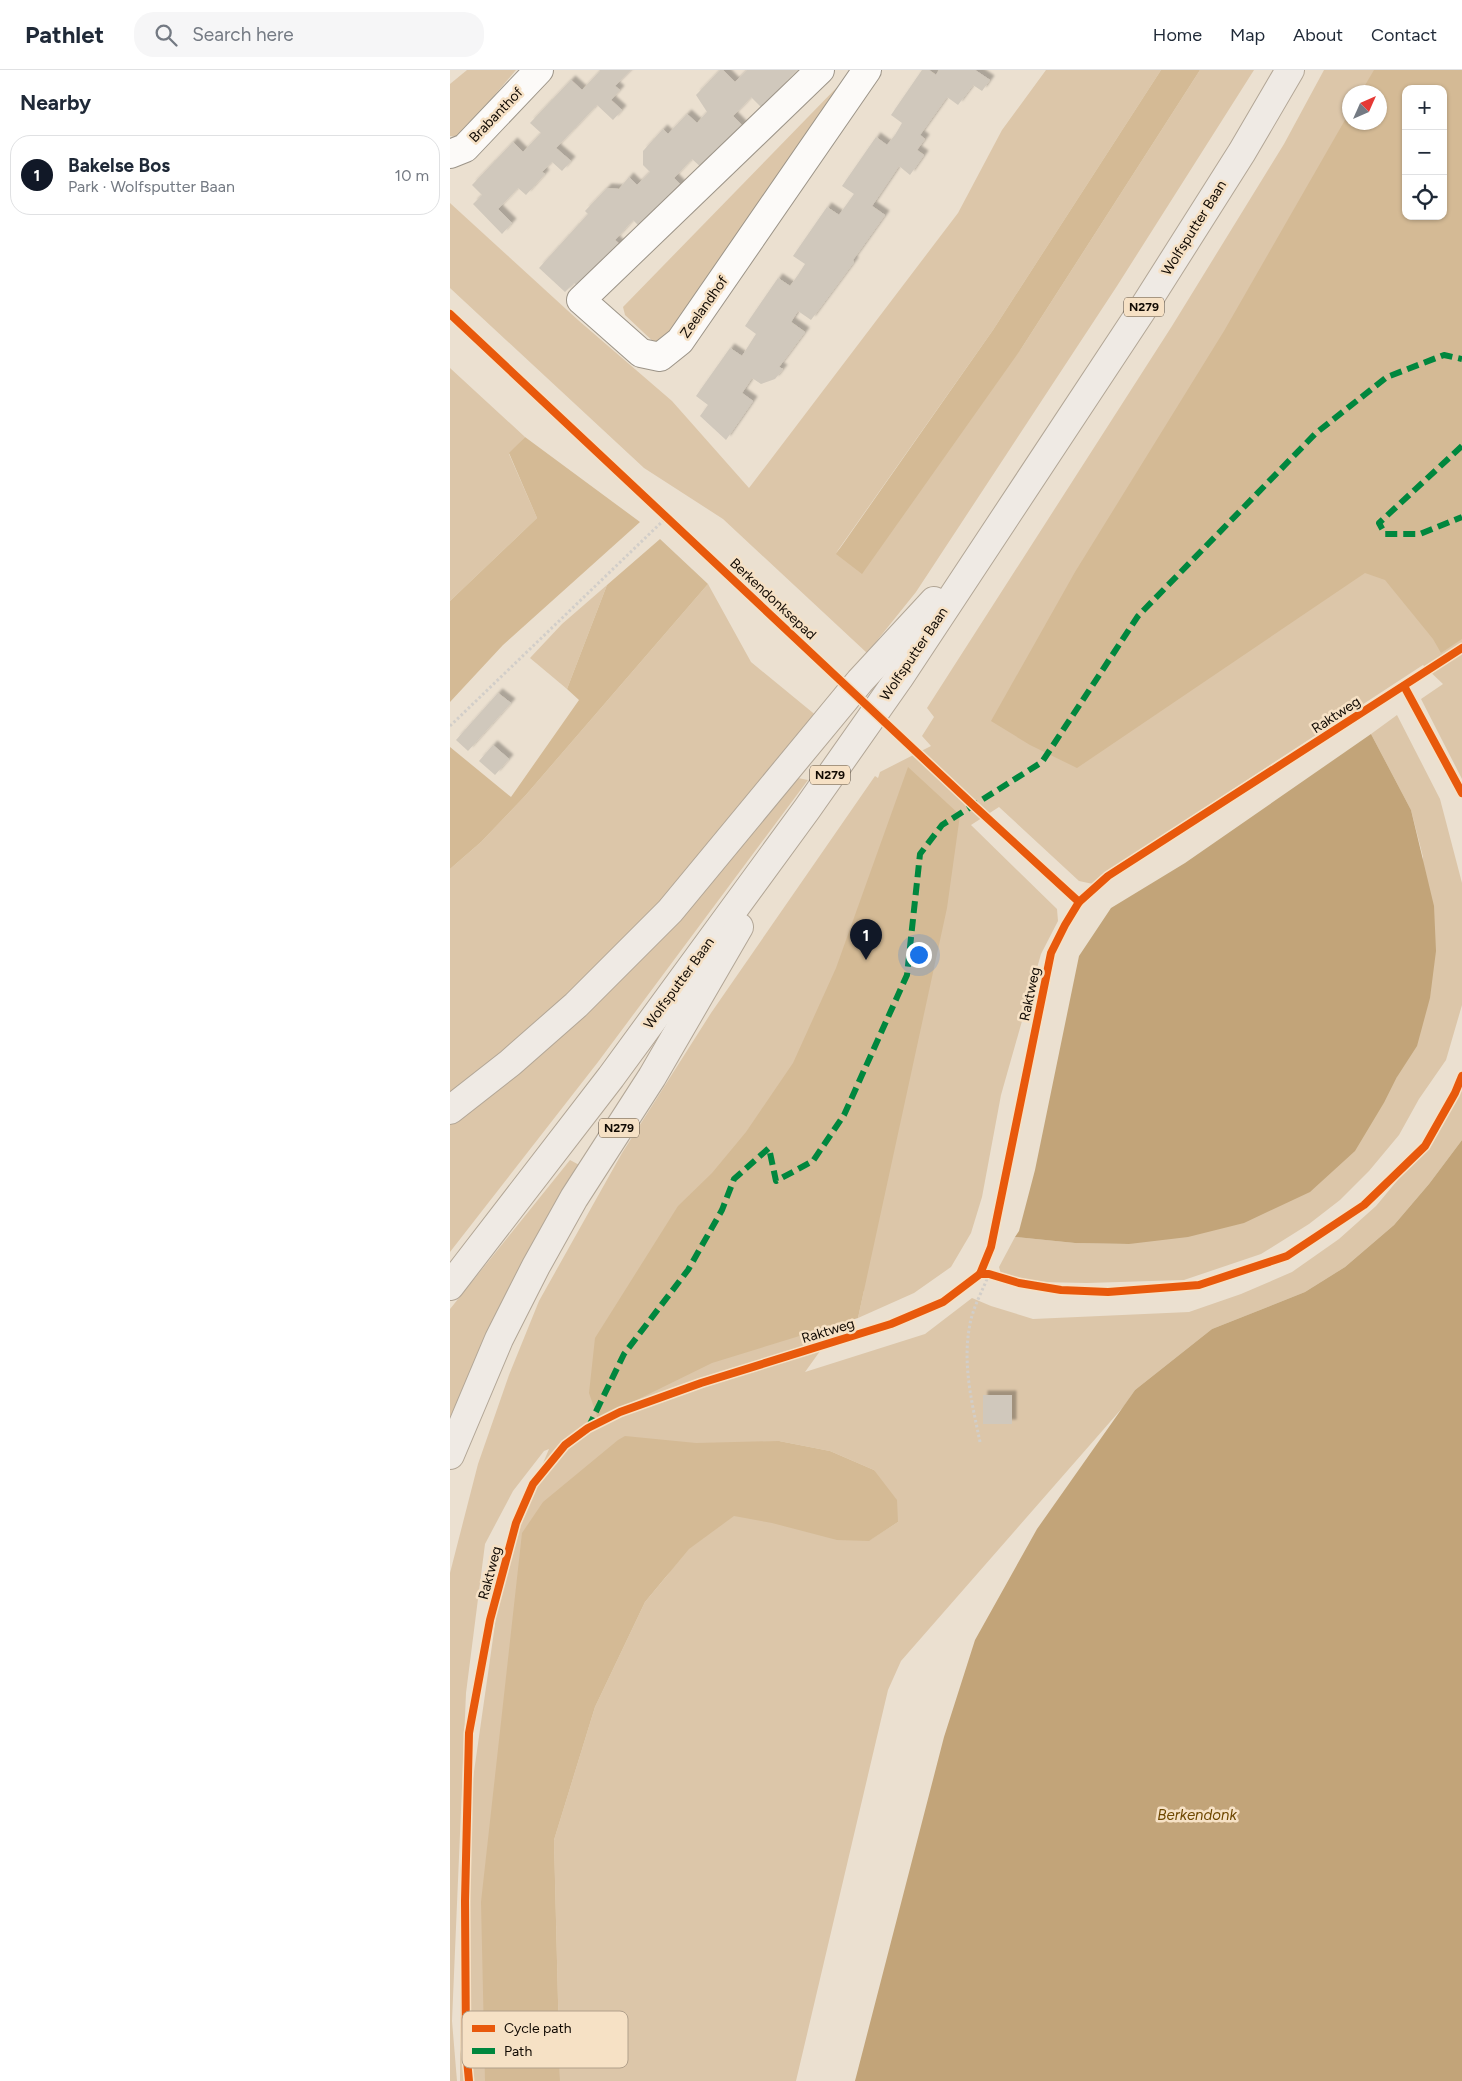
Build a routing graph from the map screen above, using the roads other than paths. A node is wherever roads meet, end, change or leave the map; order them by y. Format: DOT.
graph roads {
  1 [pos="538,70"];
  2 [pos="820,70"];
  3 [pos="867,70"];
  4 [pos="1290,70"];
  5 [pos="450,154"];
  6 [pos="889,669"];
  7 [pos="807,809"];
  8 [pos="450,1110"];
  9 [pos="450,1286"];
  10 [pos="450,1455"];
  1 -- 5 [label="street, Brabanthof"];
  2 -- 3 [label="street, Zeelandhof"];
  4 -- 6 [label="main road, Wolfsputter Baan / N279"];
  6 -- 7 [label="main road, Wolfsputter Baan / N279"];
  6 -- 8 [label="main road, N279"];
  7 -- 9 [label="main road, Wolfsputter Baan / N279"];
  7 -- 10 [label="main road, N279"];
}
